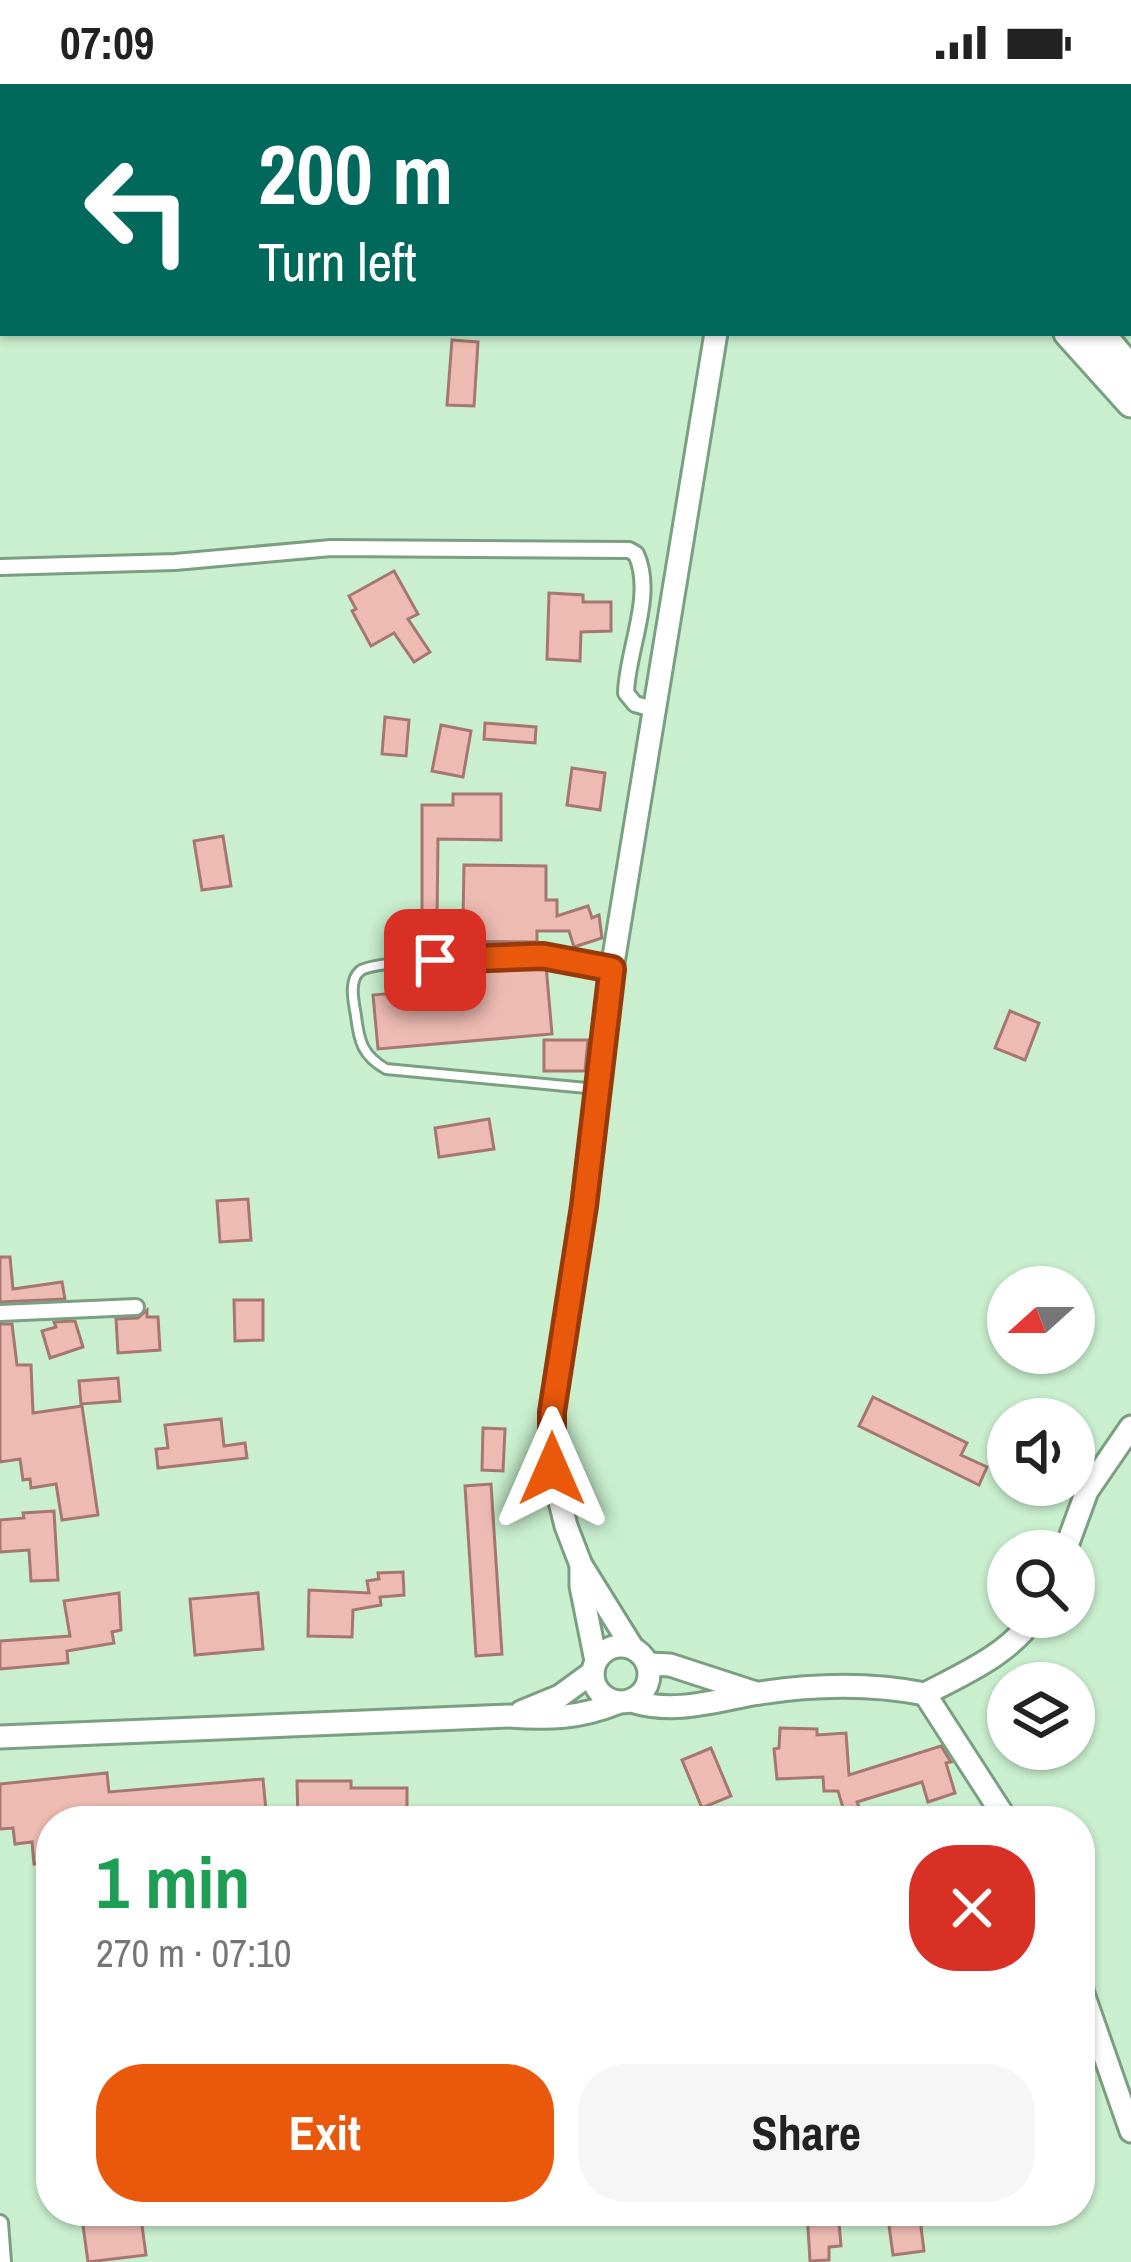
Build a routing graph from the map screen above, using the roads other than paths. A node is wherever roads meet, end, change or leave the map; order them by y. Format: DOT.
graph roads {
  1 [pos="715,336"];
  2 [pos="1071,336"];
  3 [pos="1103,336"];
  4 [pos="1131,370"];
  5 [pos="1131,403"];
  6 [pos="0,567"];
  7 [pos="653,709"];
  8 [pos="612,969"];
  9 [pos="598,1090"];
  10 [pos="136,1307"];
  11 [pos="0,1313"];
  12 [pos="1131,1427"];
  13 [pos="1073,1530"];
  14 [pos="581,1564"];
  15 [pos="1013,1638"];
  16 [pos="640,1656"];
  17 [pos="594,1666"];
  18 [pos="756,1694"];
  19 [pos="925,1694"];
  20 [pos="624,1702"];
  21 [pos="508,1716"];
  22 [pos="0,1737"];
  23 [pos="998,1806"];
  24 [pos="1095,2027"];
  25 [pos="1131,2131"];
  26 [pos="0,2223"];
  27 [pos="3,2262"];
  1 -- 7 [label="main road"];
  2 -- 5 [label="highway"];
  3 -- 4 [label="highway"];
  6 -- 7 [label="street"];
  7 -- 8 [label="main road"];
  8 -- 9 [label="main road"];
  8 -- 9 [label="lane"];
  9 -- 14 [label="main road"];
  10 -- 11 [label="street"];
  12 -- 13 [label="main road"];
  14 -- 16 [label="main road"];
  14 -- 17 [label="main road"];
  15 -- 19 [label="main road"];
  16 -- 17 [label="main road"];
  16 -- 18 [label="main road"];
  16 -- 20 [label="main road"];
  17 -- 20 [label="main road"];
  17 -- 21 [label="main road"];
  18 -- 19 [label="main road"];
  18 -- 20 [label="main road"];
  19 -- 23 [label="main road"];
  20 -- 21 [label="main road"];
  21 -- 22 [label="main road"];
  24 -- 25 [label="main road"];
  26 -- 27 [label="street"];
}
